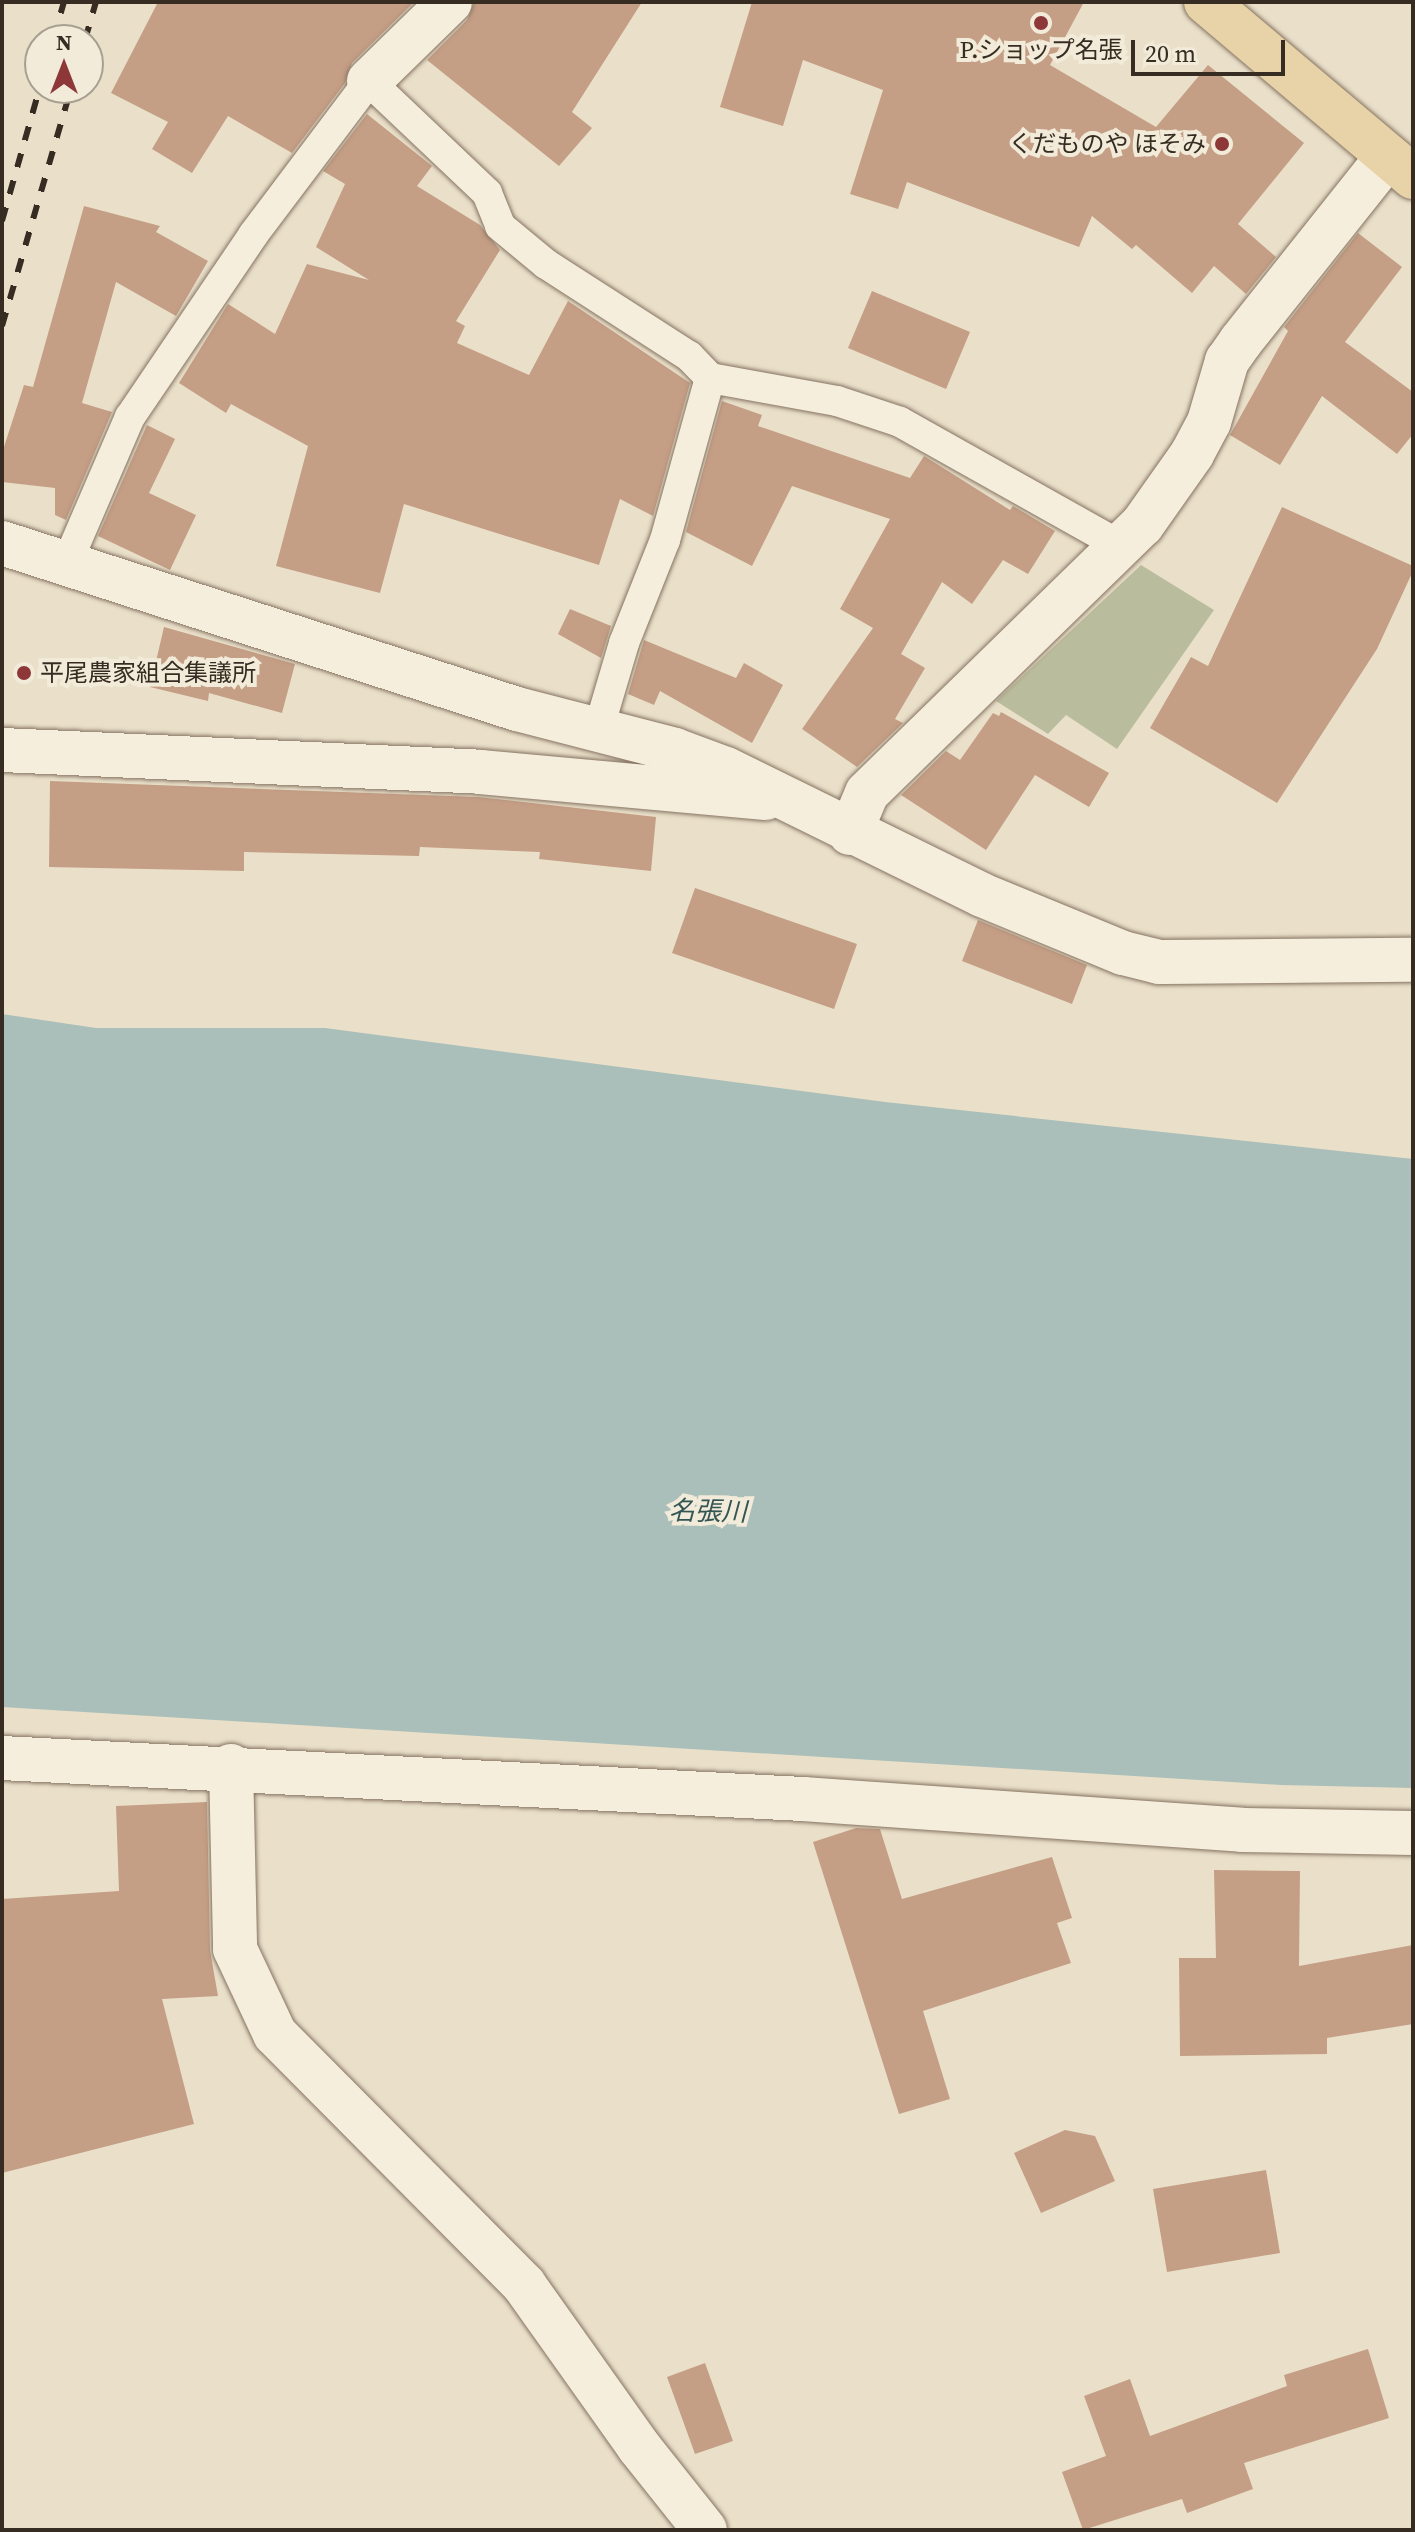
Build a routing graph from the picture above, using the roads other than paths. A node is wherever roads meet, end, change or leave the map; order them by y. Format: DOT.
graph roads {
  1 [pos="450,2"];
  2 [pos="1206,2"];
  3 [pos="369,81"];
  4 [pos="1401,166"];
  5 [pos="710,378"];
  6 [pos="2,543"];
  7 [pos="1119,545"];
  8 [pos="67,563"];
  9 [pos="598,731"];
  10 [pos="2,750"];
  11 [pos="783,798"];
  12 [pos="850,833"];
  13 [pos="1413,960"];
  14 [pos="2,1758"];
  15 [pos="231,1766"];
  16 [pos="1413,1833"];
  17 [pos="705,2530"];
  1 -- 3 [label="street"];
  2 -- 4 [label="main road"];
  3 -- 5 [label="lane"];
  3 -- 8 [label="lane"];
  4 -- 7 [label="street"];
  5 -- 7 [label="lane"];
  5 -- 9 [label="lane"];
  6 -- 8 [label="street"];
  7 -- 12 [label="street"];
  8 -- 9 [label="street"];
  9 -- 11 [label="street"];
  10 -- 11 [label="street"];
  11 -- 12 [label="street"];
  12 -- 13 [label="street"];
  14 -- 15 [label="street"];
  15 -- 16 [label="street"];
  15 -- 17 [label="street"];
}
